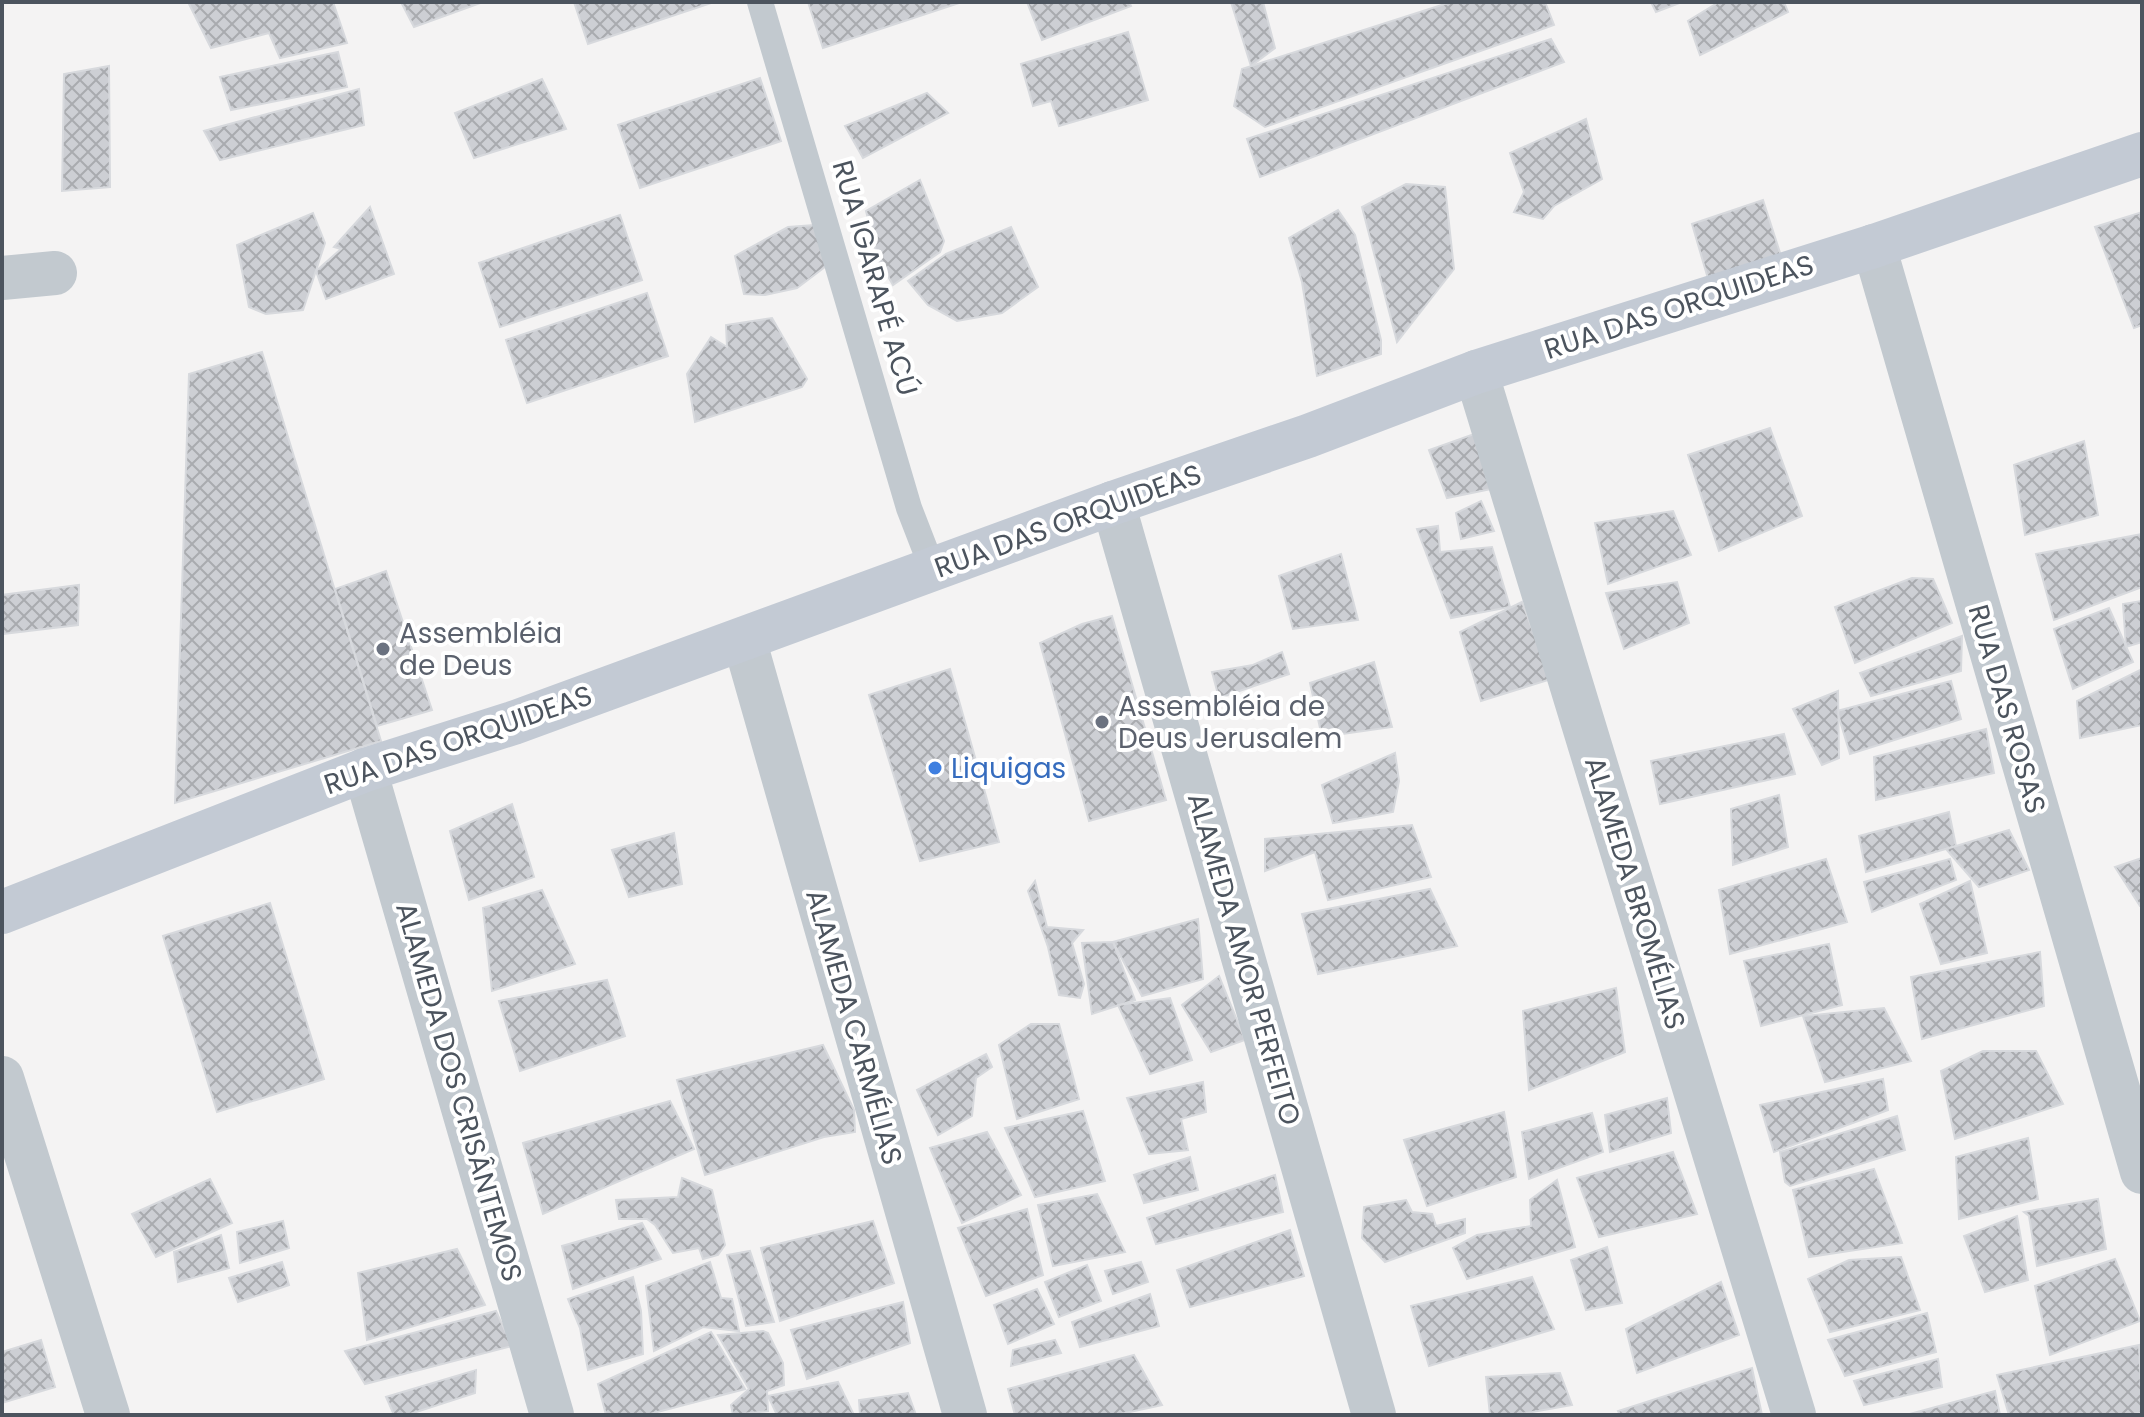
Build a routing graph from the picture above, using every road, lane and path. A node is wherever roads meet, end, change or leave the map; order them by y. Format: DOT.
graph roads {
  1 [pos="760,2"];
  2 [pos="2142,154"];
  3 [pos="1874,246"];
  4 [pos="55,273"];
  5 [pos="2,278"];
  6 [pos="1476,372"];
  7 [pos="1113,503"];
  8 [pos="933,570"];
  9 [pos="744,639"];
  10 [pos="365,770"];
  11 [pos="2,912"];
  12 [pos="2,1078"];
  13 [pos="2142,1172"];
  14 [pos="108,1415"];
  15 [pos="552,1415"];
  16 [pos="965,1415"];
  17 [pos="1374,1415"];
  18 [pos="1794,1415"];
  1 -- 8 [label="lane, RUA IGARAPÉ ACÚ"];
  2 -- 3 [label="street, RUA DAS ORQUIDEAS"];
  3 -- 6 [label="street, RUA DAS ORQUIDEAS"];
  3 -- 13 [label="street, RUA DAS ROSAS"];
  4 -- 5 [label="street"];
  6 -- 7 [label="street, RUA DAS ORQUIDEAS"];
  6 -- 18 [label="street, ALAMEDA BROMÉLIAS"];
  7 -- 8 [label="street, RUA DAS ORQUIDEAS"];
  7 -- 17 [label="street, ALAMEDA AMOR PERFEITO"];
  8 -- 9 [label="street, RUA DAS ORQUIDEAS"];
  9 -- 10 [label="street, RUA DAS ORQUIDEAS"];
  9 -- 16 [label="street, ALAMEDA CARMÉLIAS"];
  10 -- 11 [label="street, RUA DAS ORQUIDEAS"];
  10 -- 15 [label="street, ALAMEDA DOS CRISÂNTEMOS"];
  12 -- 14 [label="street"];
}
